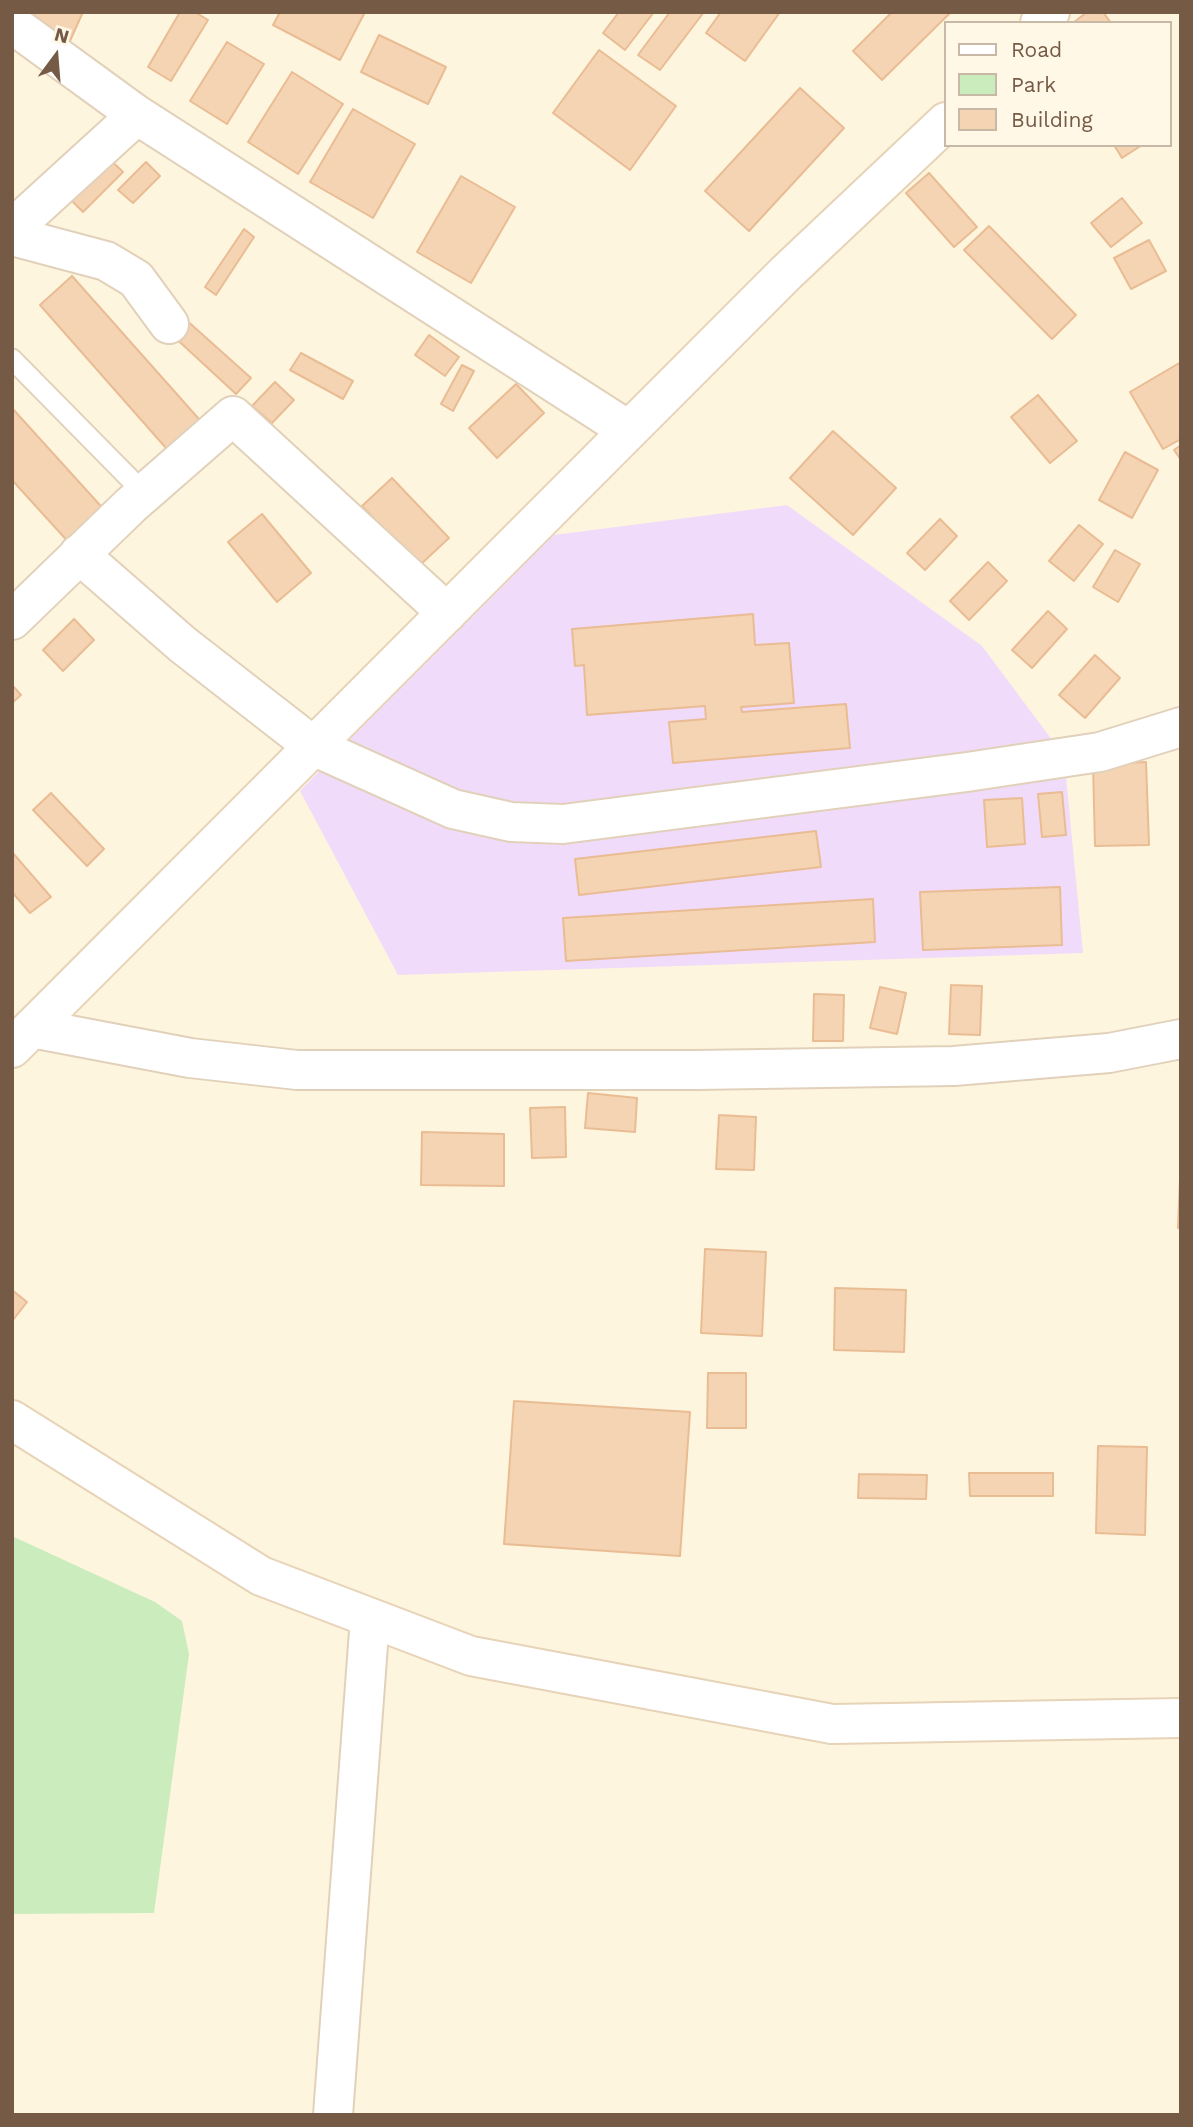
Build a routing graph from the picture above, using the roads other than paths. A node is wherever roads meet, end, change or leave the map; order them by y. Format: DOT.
graph roads {
  1 [pos="12,24"];
  2 [pos="138,115"];
  3 [pos="944,124"];
  4 [pos="12,229"];
  5 [pos="12,236"];
  6 [pos="169,324"];
  7 [pos="12,359"];
  8 [pos="628,430"];
  9 [pos="145,494"];
  10 [pos="79,554"];
  11 [pos="447,613"];
  12 [pos="12,620"];
  13 [pos="1181,727"];
  14 [pos="313,746"];
  15 [pos="22,1038"];
  16 [pos="1181,1039"];
  17 [pos="12,1420"];
  18 [pos="370,1618"];
  19 [pos="1181,1718"];
  20 [pos="332,2115"];
  1 -- 2 [label="street"];
  2 -- 4 [label="street"];
  2 -- 8 [label="street"];
  3 -- 8 [label="street"];
  5 -- 6 [label="street"];
  7 -- 9 [label="lane"];
  8 -- 11 [label="street"];
  9 -- 10 [label="street"];
  9 -- 11 [label="street"];
  10 -- 12 [label="street"];
  10 -- 14 [label="street"];
  11 -- 14 [label="street"];
  13 -- 14 [label="street"];
  14 -- 15 [label="street"];
  15 -- 16 [label="street"];
  17 -- 18 [label="street"];
  18 -- 19 [label="street"];
  18 -- 20 [label="street"];
}
